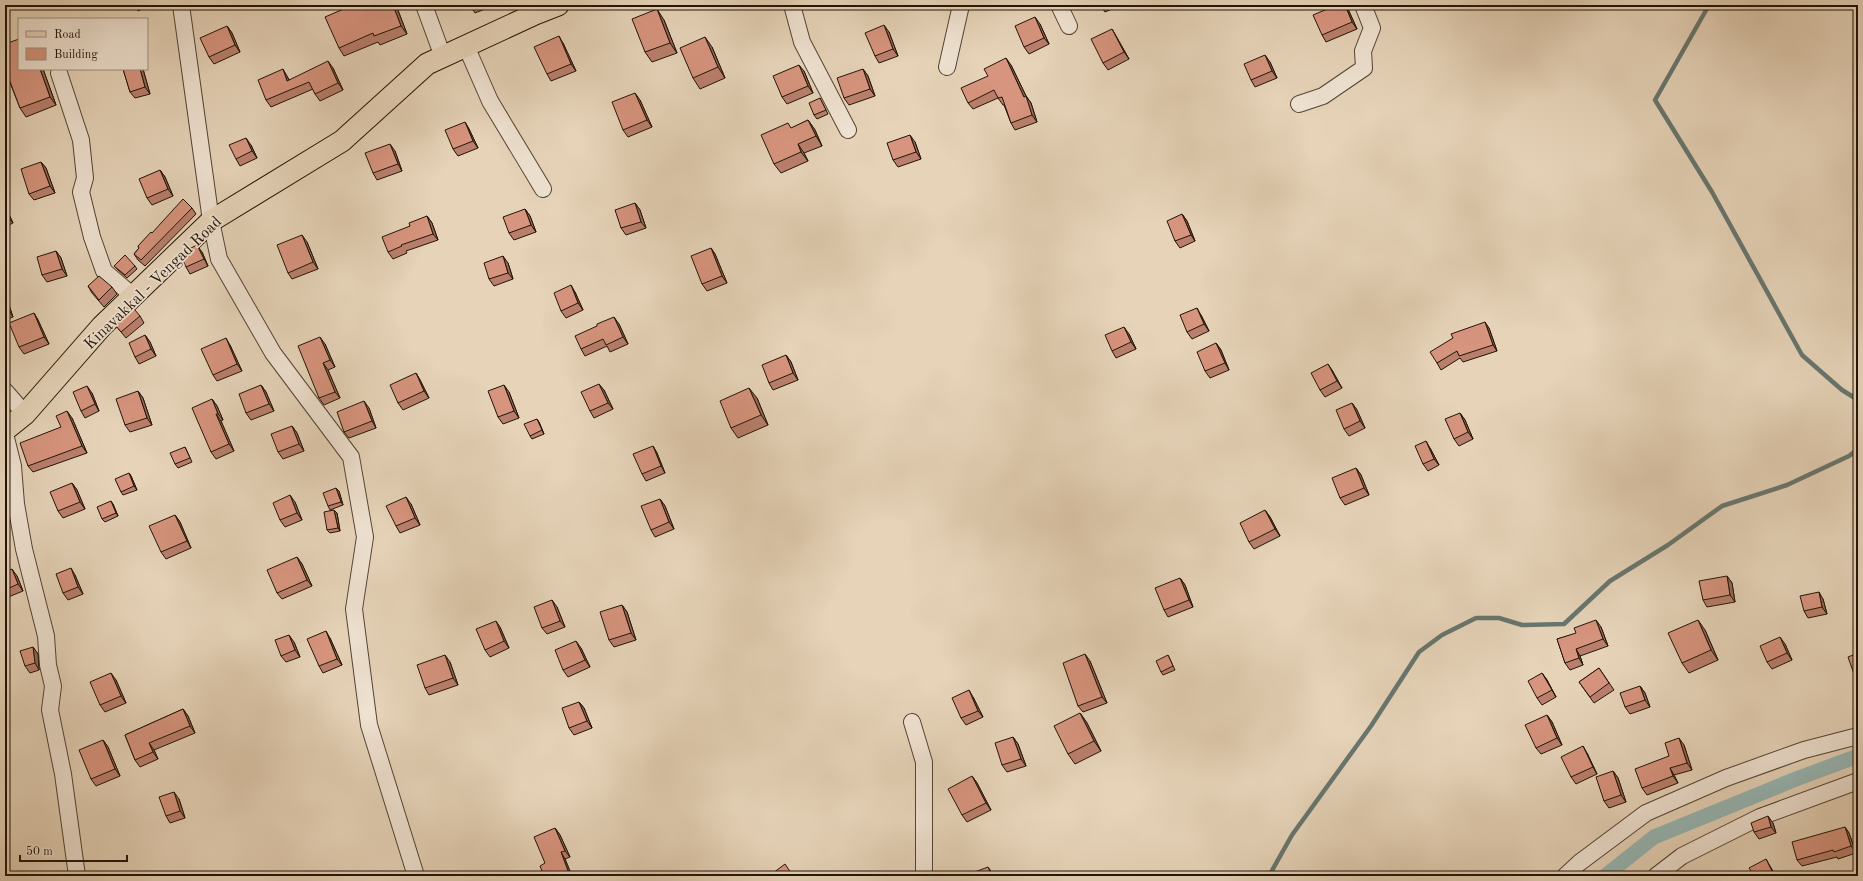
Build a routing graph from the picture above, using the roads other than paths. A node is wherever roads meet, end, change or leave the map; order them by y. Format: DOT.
graph roads {
  1 [pos="181,5"];
  2 [pos="424,5"];
  3 [pos="558,5"];
  4 [pos="792,5"];
  5 [pos="961,5"];
  6 [pos="1059,5"];
  7 [pos="1363,5"];
  8 [pos="1069,26"];
  9 [pos="466,46"];
  10 [pos="443,57"];
  11 [pos="947,67"];
  12 [pos="59,74"];
  13 [pos="1299,104"];
  14 [pos="848,130"];
  15 [pos="543,189"];
  16 [pos="211,221"];
  17 [pos="133,296"];
  18 [pos="5,391"];
  19 [pos="25,414"];
  20 [pos="5,430"];
  21 [pos="5,434"];
  22 [pos="912,722"];
  23 [pos="1858,736"];
  24 [pos="1858,781"];
  25 [pos="77,876"];
  26 [pos="416,876"];
  27 [pos="924,876"];
  28 [pos="1565,876"];
  29 [pos="1656,876"];
  1 -- 16 [label="street"];
  2 -- 10 [label="street"];
  3 -- 9 [label="main road, Kinavakkal - Vengad Road"];
  4 -- 14 [label="street"];
  5 -- 11 [label="street"];
  6 -- 8 [label="street"];
  7 -- 13 [label="street"];
  9 -- 10 [label="main road, Kinavakkal - Vengad Road"];
  9 -- 15 [label="street"];
  10 -- 16 [label="main road, Kinavakkal - Vengad Road"];
  12 -- 17 [label="street"];
  16 -- 17 [label="main road, Kinavakkal - Vengad Road"];
  16 -- 26 [label="street"];
  17 -- 19 [label="main road, Kinavakkal - Vengad Road"];
  18 -- 19 [label="street"];
  19 -- 20 [label="main road, Kinavakkal - Vengad Road"];
  21 -- 25 [label="street"];
  22 -- 27 [label="street"];
  23 -- 28 [label="street"];
  24 -- 29 [label="street"];
}
